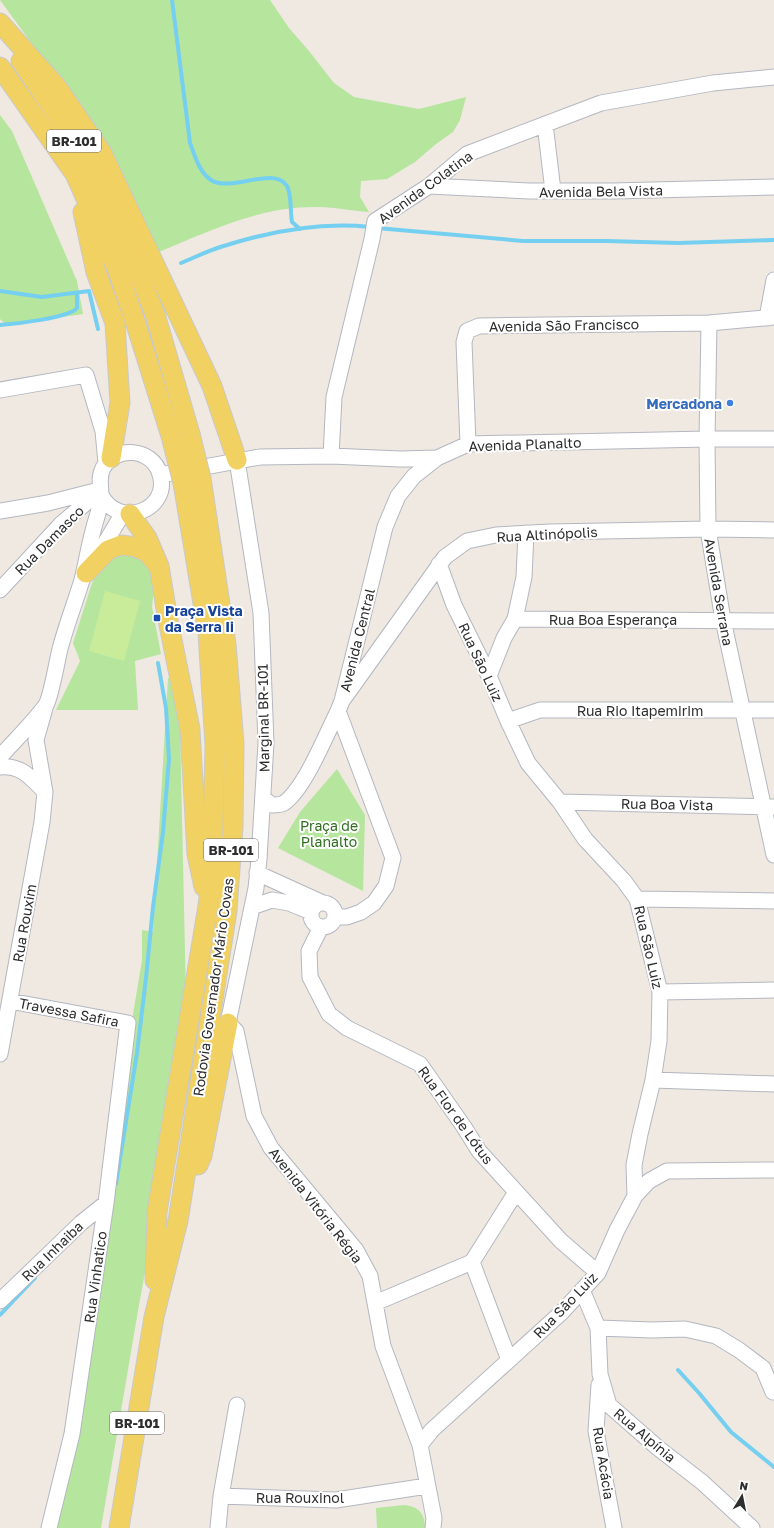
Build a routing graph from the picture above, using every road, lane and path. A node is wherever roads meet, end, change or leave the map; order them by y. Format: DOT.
graph roads {
  1 [pos="0,23"];
  2 [pos="0,30"];
  3 [pos="0,68"];
  4 [pos="774,77"];
  5 [pos="545,124"];
  6 [pos="75,174"];
  7 [pos="428,186"];
  8 [pos="774,187"];
  9 [pos="553,191"];
  10 [pos="133,261"];
  11 [pos="774,280"];
  12 [pos="771,318"];
  13 [pos="709,323"];
  14 [pos="0,390"];
  15 [pos="707,439"];
  16 [pos="774,440"];
  17 [pos="468,444"];
  18 [pos="331,456"];
  19 [pos="438,458"];
  20 [pos="400,459"];
  21 [pos="237,460"];
  22 [pos="109,461"];
  23 [pos="160,474"];
  24 [pos="192,480"];
  25 [pos="100,492"];
  26 [pos="398,496"];
  27 [pos="48,503"];
  28 [pos="0,511"];
  29 [pos="127,514"];
  30 [pos="62,524"];
  31 [pos="708,529"];
  32 [pos="774,530"];
  33 [pos="526,533"];
  34 [pos="92,534"];
  35 [pos="439,564"];
  36 [pos="159,566"];
  37 [pos="84,577"];
  38 [pos="0,590"];
  39 [pos="514,619"];
  40 [pos="723,620"];
  41 [pos="774,621"];
  42 [pos="357,642"];
  43 [pos="375,654"];
  44 [pos="489,676"];
  45 [pos="47,704"];
  46 [pos="340,706"];
  47 [pos="742,710"];
  48 [pos="774,710"];
  49 [pos="508,722"];
  50 [pos="0,757"];
  51 [pos="0,767"];
  52 [pos="45,792"];
  53 [pos="263,798"];
  54 [pos="560,802"];
  55 [pos="769,807"];
  56 [pos="774,855"];
  57 [pos="258,873"];
  58 [pos="638,899"];
  59 [pos="774,901"];
  60 [pos="208,906"];
  61 [pos="252,907"];
  62 [pos="318,908"];
  63 [pos="336,917"];
  64 [pos="321,927"];
  65 [pos="774,990"];
  66 [pos="660,992"];
  67 [pos="10,1001"];
  68 [pos="128,1023"];
  69 [pos="228,1024"];
  70 [pos="0,1054"];
  71 [pos="653,1080"];
  72 [pos="774,1084"];
  73 [pos="774,1170"];
  74 [pos="516,1192"];
  75 [pos="635,1196"];
  76 [pos="106,1203"];
  77 [pos="178,1221"];
  78 [pos="472,1262"];
  79 [pos="598,1273"];
  80 [pos="582,1290"];
  81 [pos="0,1301"];
  82 [pos="375,1302"];
  83 [pos="154,1317"];
  84 [pos="598,1328"];
  85 [pos="509,1360"];
  86 [pos="600,1374"];
  87 [pos="773,1392"];
  88 [pos="237,1405"];
  89 [pos="420,1445"];
  90 [pos="427,1486"];
  91 [pos="221,1496"];
  92 [pos="49,1528"];
  93 [pos="119,1528"];
  94 [pos="218,1528"];
  95 [pos="433,1528"];
  96 [pos="614,1528"];
  97 [pos="752,1528"];
  1 -- 10 [label="main road"];
  2 -- 10 [label="main road, Rodovia Governador Mário Covas / BR-101"];
  3 -- 6 [label="main road, Rodovia Governador Mário Covas / BR-101"];
  4 -- 5 [label="street, Avenida Colatina"];
  5 -- 7 [label="street, Avenida Colatina"];
  5 -- 9 [label="street"];
  6 -- 10 [label="main road, Rodovia Governador Mário Covas / BR-101"];
  6 -- 22 [label="main road"];
  7 -- 9 [label="street, Avenida Bela Vista"];
  7 -- 18 [label="street, Avenida Colatina"];
  8 -- 9 [label="street, Avenida Bela Vista"];
  10 -- 21 [label="main road"];
  10 -- 24 [label="main road, Rodovia Governador Mário Covas / BR-101, bridge"];
  10 -- 24 [label="main road, Rodovia Governador Mário Covas / BR-101, bridge"];
  11 -- 12 [label="street"];
  12 -- 13 [label="street, Avenida São Francisco"];
  13 -- 15 [label="street, Avenida Serrana"];
  13 -- 17 [label="street, Avenida São Francisco"];
  14 -- 22 [label="street"];
  15 -- 16 [label="street, Avenida Planalto"];
  15 -- 17 [label="street, Avenida Planalto"];
  15 -- 31 [label="street, Avenida Serrana"];
  17 -- 19 [label="street, Avenida Planalto"];
  18 -- 20 [label="street, Avenida Planalto"];
  18 -- 21 [label="street, Avenida Planalto"];
  19 -- 20 [label="street, Avenida Planalto"];
  19 -- 26 [label="street, Avenida Central"];
  20 -- 26 [label="street"];
  21 -- 23 [label="street, Avenida Planalto"];
  21 -- 53 [label="street, Marginal BR-101"];
  22 -- 23 [label="street"];
  22 -- 25 [label="street"];
  23 -- 29 [label="street"];
  24 -- 60 [label="main road, Rodovia Governador Mário Covas / BR-101"];
  24 -- 77 [label="main road, Rodovia Governador Mário Covas / BR-101"];
  25 -- 27 [label="street"];
  25 -- 29 [label="street"];
  25 -- 30 [label="street, Rua Damasco"];
  25 -- 34 [label="street"];
  26 -- 42 [label="street, Avenida Central"];
  27 -- 28 [label="street"];
  27 -- 30 [label="street"];
  29 -- 36 [label="main road"];
  29 -- 37 [label="street"];
  30 -- 34 [label="street"];
  30 -- 38 [label="street, Rua Damasco"];
  31 -- 32 [label="street, Rua Altinópolis"];
  31 -- 33 [label="street, Rua Altinópolis"];
  31 -- 40 [label="street, Avenida Serrana"];
  33 -- 35 [label="street, Rua Altinópolis"];
  33 -- 39 [label="street"];
  34 -- 37 [label="street"];
  35 -- 43 [label="street, Rua Altinópolis"];
  35 -- 44 [label="street, Rua São Luiz"];
  36 -- 37 [label="main road"];
  36 -- 60 [label="main road"];
  37 -- 45 [label="street, Rua Rouxim"];
  39 -- 40 [label="street, Rua Boa Esperança"];
  39 -- 44 [label="street"];
  40 -- 41 [label="street, Rua Boa Esperança"];
  40 -- 47 [label="street, Avenida Serrana"];
  42 -- 43 [label="street"];
  42 -- 46 [label="street, Avenida Central"];
  43 -- 46 [label="street, Rua Altinópolis"];
  44 -- 49 [label="street, Rua São Luiz"];
  45 -- 50 [label="street"];
  45 -- 52 [label="street, Rua Rouxim"];
  46 -- 53 [label="street, Avenida Central"];
  46 -- 63 [label="street"];
  47 -- 48 [label="street, Rua Rio Itapemirim"];
  47 -- 49 [label="street, Rua Rio Itapemirim"];
  47 -- 55 [label="street, Avenida Serrana"];
  49 -- 54 [label="street, Rua São Luiz"];
  51 -- 52 [label="street"];
  52 -- 67 [label="street, Rua Rouxim"];
  53 -- 57 [label="street, Marginal BR-101"];
  54 -- 55 [label="street, Rua Boa Vista"];
  54 -- 58 [label="street, Rua São Luiz"];
  55 -- 56 [label="street, Avenida Serrana"];
  57 -- 61 [label="street, Marginal BR-101"];
  57 -- 62 [label="street"];
  58 -- 59 [label="street"];
  58 -- 66 [label="street, Rua São Luiz"];
  60 -- 83 [label="main road, Rodovia Governador Mário Covas / BR-101"];
  61 -- 62 [label="street"];
  61 -- 69 [label="street, Marginal BR-101"];
  62 -- 63 [label="street"];
  62 -- 64 [label="street"];
  63 -- 64 [label="street"];
  64 -- 74 [label="street, Rua Flor de Lótus"];
  65 -- 66 [label="street"];
  66 -- 71 [label="street, Rua São Luiz"];
  67 -- 68 [label="street, Travessa Safira"];
  67 -- 70 [label="street, Rua Rouxim"];
  68 -- 76 [label="street, Rua Vinhatico"];
  69 -- 77 [label="main road"];
  69 -- 82 [label="street, Avenida Vitória Régia"];
  71 -- 72 [label="street"];
  71 -- 75 [label="street, Rua São Luiz"];
  73 -- 75 [label="street"];
  74 -- 78 [label="street"];
  74 -- 79 [label="street, Rua Flor de Lótus"];
  75 -- 79 [label="street, Rua São Luiz"];
  76 -- 81 [label="street, Rua Inhaiba"];
  76 -- 92 [label="street, Rua Vinhatico"];
  77 -- 83 [label="main road, Rodovia Governador Mário Covas / BR-101"];
  78 -- 82 [label="street"];
  78 -- 85 [label="street"];
  79 -- 80 [label="street, Rua São Luiz"];
  80 -- 84 [label="street, Rua Alpínia"];
  80 -- 85 [label="street, Rua São Luiz"];
  82 -- 89 [label="street, Avenida Vitória Régia"];
  83 -- 93 [label="main road, Rodovia Governador Mário Covas / BR-101"];
  84 -- 86 [label="street, Rua Alpínia"];
  84 -- 87 [label="street"];
  85 -- 89 [label="street, Rua São Luiz"];
  86 -- 96 [label="street, Rua Acácia"];
  86 -- 97 [label="street, Rua Alpínia"];
  88 -- 91 [label="street"];
  89 -- 90 [label="street, Avenida Vitória Régia"];
  90 -- 91 [label="street, Rua Rouxinol"];
  90 -- 95 [label="street, Avenida Vitória Régia"];
  91 -- 94 [label="street"];
}
